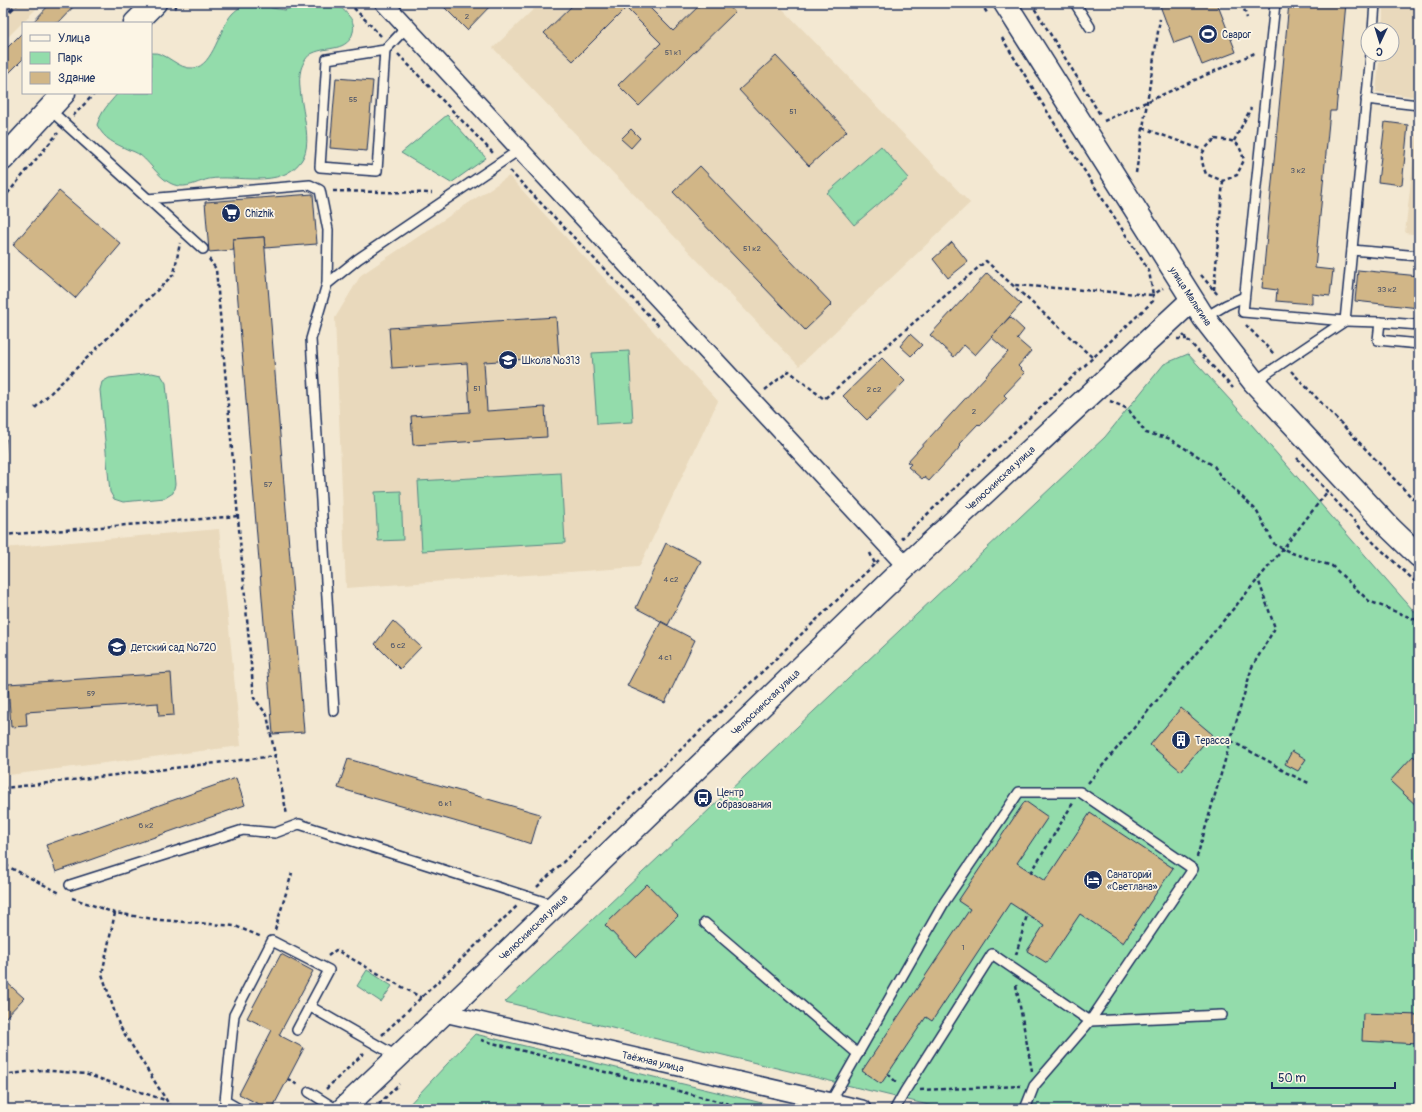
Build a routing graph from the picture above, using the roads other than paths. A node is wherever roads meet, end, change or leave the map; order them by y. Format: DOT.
graph roads {
  1 [pos="155,3"];
  2 [pos="384,3"];
  3 [pos="1075,3"];
  4 [pos="1275,3"];
  5 [pos="1375,3"];
  6 [pos="997,10"];
  7 [pos="136,22"];
  8 [pos="1374,22"];
  9 [pos="1090,27"];
  10 [pos="406,28"];
  11 [pos="388,48"];
  12 [pos="1370,62"];
  13 [pos="63,94"];
  14 [pos="1366,99"];
  15 [pos="1419,105"];
  16 [pos="49,109"];
  17 [pos="519,150"];
  18 [pos="3,160"];
  19 [pos="147,200"];
  20 [pos="202,249"];
  21 [pos="1352,250"];
  22 [pos="1419,256"];
  23 [pos="327,284"];
  24 [pos="1244,297"];
  25 [pos="1192,300"];
  26 [pos="1204,318"];
  27 [pos="1345,320"];
  28 [pos="1380,322"];
  29 [pos="1419,325"];
  30 [pos="1419,344"];
  31 [pos="1254,382"];
  32 [pos="1419,556"];
  33 [pos="906,566"];
  34 [pos="334,712"];
  35 [pos="70,885"];
  36 [pos="555,905"];
  37 [pos="705,923"];
  38 [pos="309,1006"];
  39 [pos="444,1013"];
  40 [pos="1222,1015"];
  41 [pos="1090,1021"];
  42 [pos="297,1030"];
  43 [pos="858,1054"];
  44 [pos="398,1057"];
  45 [pos="313,1095"];
  46 [pos="831,1101"];
  47 [pos="239,1109"];
  48 [pos="336,1109"];
  49 [pos="343,1109"];
  50 [pos="862,1109"];
  51 [pos="895,1109"];
  52 [pos="1025,1109"];
  1 -- 7 [label="street"];
  2 -- 10 [label="street"];
  3 -- 9 [label="lane"];
  4 -- 24 [label="lane"];
  5 -- 8 [label="lane"];
  6 -- 25 [label="street, улица Малыгина"];
  10 -- 11 [label="lane"];
  10 -- 17 [label="street"];
  11 -- 11 [label="lane"];
  12 -- 14 [label="lane"];
  13 -- 16 [label="street"];
  14 -- 15 [label="lane"];
  14 -- 21 [label="lane"];
  16 -- 18 [label="street"];
  16 -- 19 [label="lane"];
  17 -- 23 [label="lane"];
  17 -- 33 [label="street"];
  19 -- 20 [label="lane"];
  19 -- 23 [label="lane"];
  21 -- 22 [label="lane"];
  21 -- 27 [label="lane"];
  23 -- 34 [label="lane"];
  24 -- 26 [label="lane"];
  24 -- 27 [label="lane"];
  25 -- 26 [label="street, улица Малыгина"];
  25 -- 33 [label="street, Челюскинская улица"];
  26 -- 31 [label="street, улица Малыгина"];
  27 -- 28 [label="lane"];
  27 -- 31 [label="lane"];
  28 -- 29 [label="lane"];
  28 -- 30 [label="lane"];
  31 -- 32 [label="street, улица Малыгина"];
  33 -- 36 [label="street, Челюскинская улица"];
  35 -- 36 [label="lane"];
  36 -- 39 [label="street, Челюскинская улица"];
  37 -- 43 [label="lane"];
  38 -- 42 [label="lane"];
  38 -- 44 [label="lane"];
  38 -- 47 [label="lane"];
  39 -- 44 [label="street, Челюскинская улица"];
  39 -- 46 [label="street, Таёжная улица"];
  40 -- 41 [label="lane"];
  41 -- 43 [label="lane"];
  41 -- 51 [label="lane"];
  41 -- 52 [label="lane"];
  43 -- 46 [label="lane"];
  44 -- 49 [label="street, Челюскинская улица"];
  45 -- 48 [label="lane"];
  46 -- 50 [label="street, Таёжная улица"];
}
